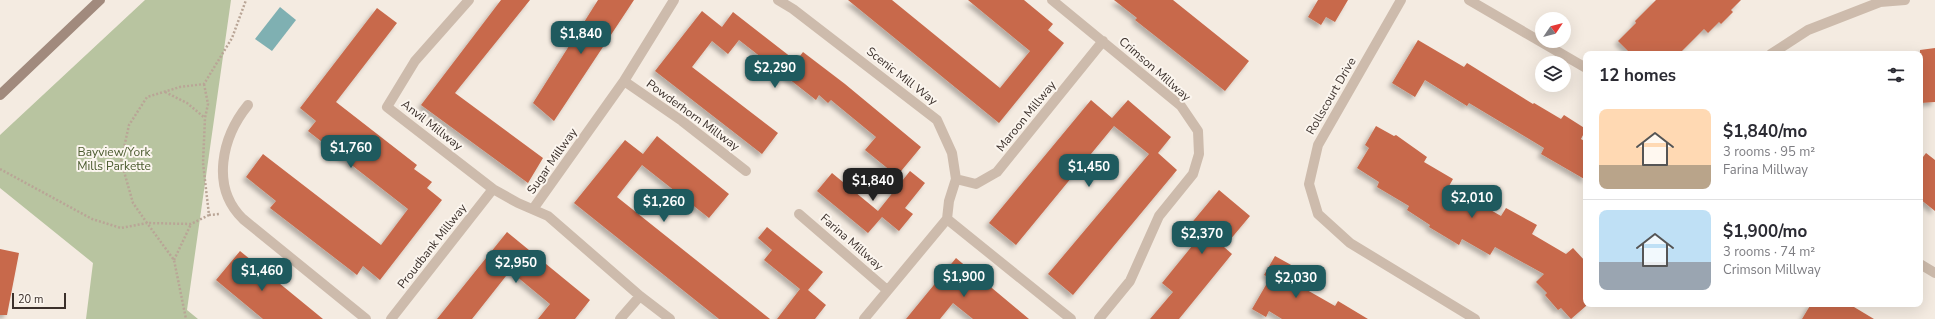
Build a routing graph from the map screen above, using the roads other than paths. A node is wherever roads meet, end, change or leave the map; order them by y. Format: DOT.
graph roads {
  1 [pos="100,0"];
  2 [pos="674,0"];
  3 [pos="1052,0"];
  4 [pos="1401,0"];
  5 [pos="1469,0"];
  6 [pos="1905,0"];
  7 [pos="466,1"];
  8 [pos="781,1"];
  9 [pos="1103,42"];
  10 [pos="1776,51"];
  11 [pos="1583,66"];
  12 [pos="624,81"];
  13 [pos="0,95"];
  14 [pos="248,105"];
  15 [pos="746,171"];
  16 [pos="956,179"];
  17 [pos="493,189"];
  18 [pos="533,209"];
  19 [pos="799,214"];
  20 [pos="947,219"];
  21 [pos="1923,266"];
  22 [pos="1935,273"];
  23 [pos="887,290"];
  24 [pos="640,296"];
  25 [pos="366,319"];
  26 [pos="391,319"];
  27 [pos="620,319"];
  28 [pos="670,319"];
  29 [pos="864,319"];
  30 [pos="1071,319"];
  31 [pos="1099,319"];
  32 [pos="1475,319"];
  1 -- 13 [label="main road"];
  2 -- 12 [label="street, Sugar Millway"];
  3 -- 9 [label="street, Crimson Millway"];
  4 -- 32 [label="street, Rollscourt Drive"];
  5 -- 11 [label="street"];
  6 -- 10 [label="street"];
  7 -- 17 [label="street, Anvil Millway"];
  8 -- 16 [label="street, Scenic Mill Way"];
  9 -- 16 [label="street, Maroon Millway"];
  9 -- 31 [label="street, Crimson Millway"];
  12 -- 15 [label="street, Powderhorn Millway"];
  12 -- 18 [label="street, Sugar Millway"];
  14 -- 25 [label="street"];
  16 -- 20 [label="street, Scenic Mill Way"];
  17 -- 18 [label="street, Anvil Millway"];
  17 -- 26 [label="street, Proudbank Millway"];
  18 -- 24 [label="street, Sugar Millway"];
  19 -- 23 [label="street, Farina Millway"];
  20 -- 23 [label="street"];
  20 -- 30 [label="street"];
  21 -- 22 [label="street"];
  23 -- 29 [label="street"];
  24 -- 27 [label="street"];
  24 -- 28 [label="street, Sugar Millway"];
}
